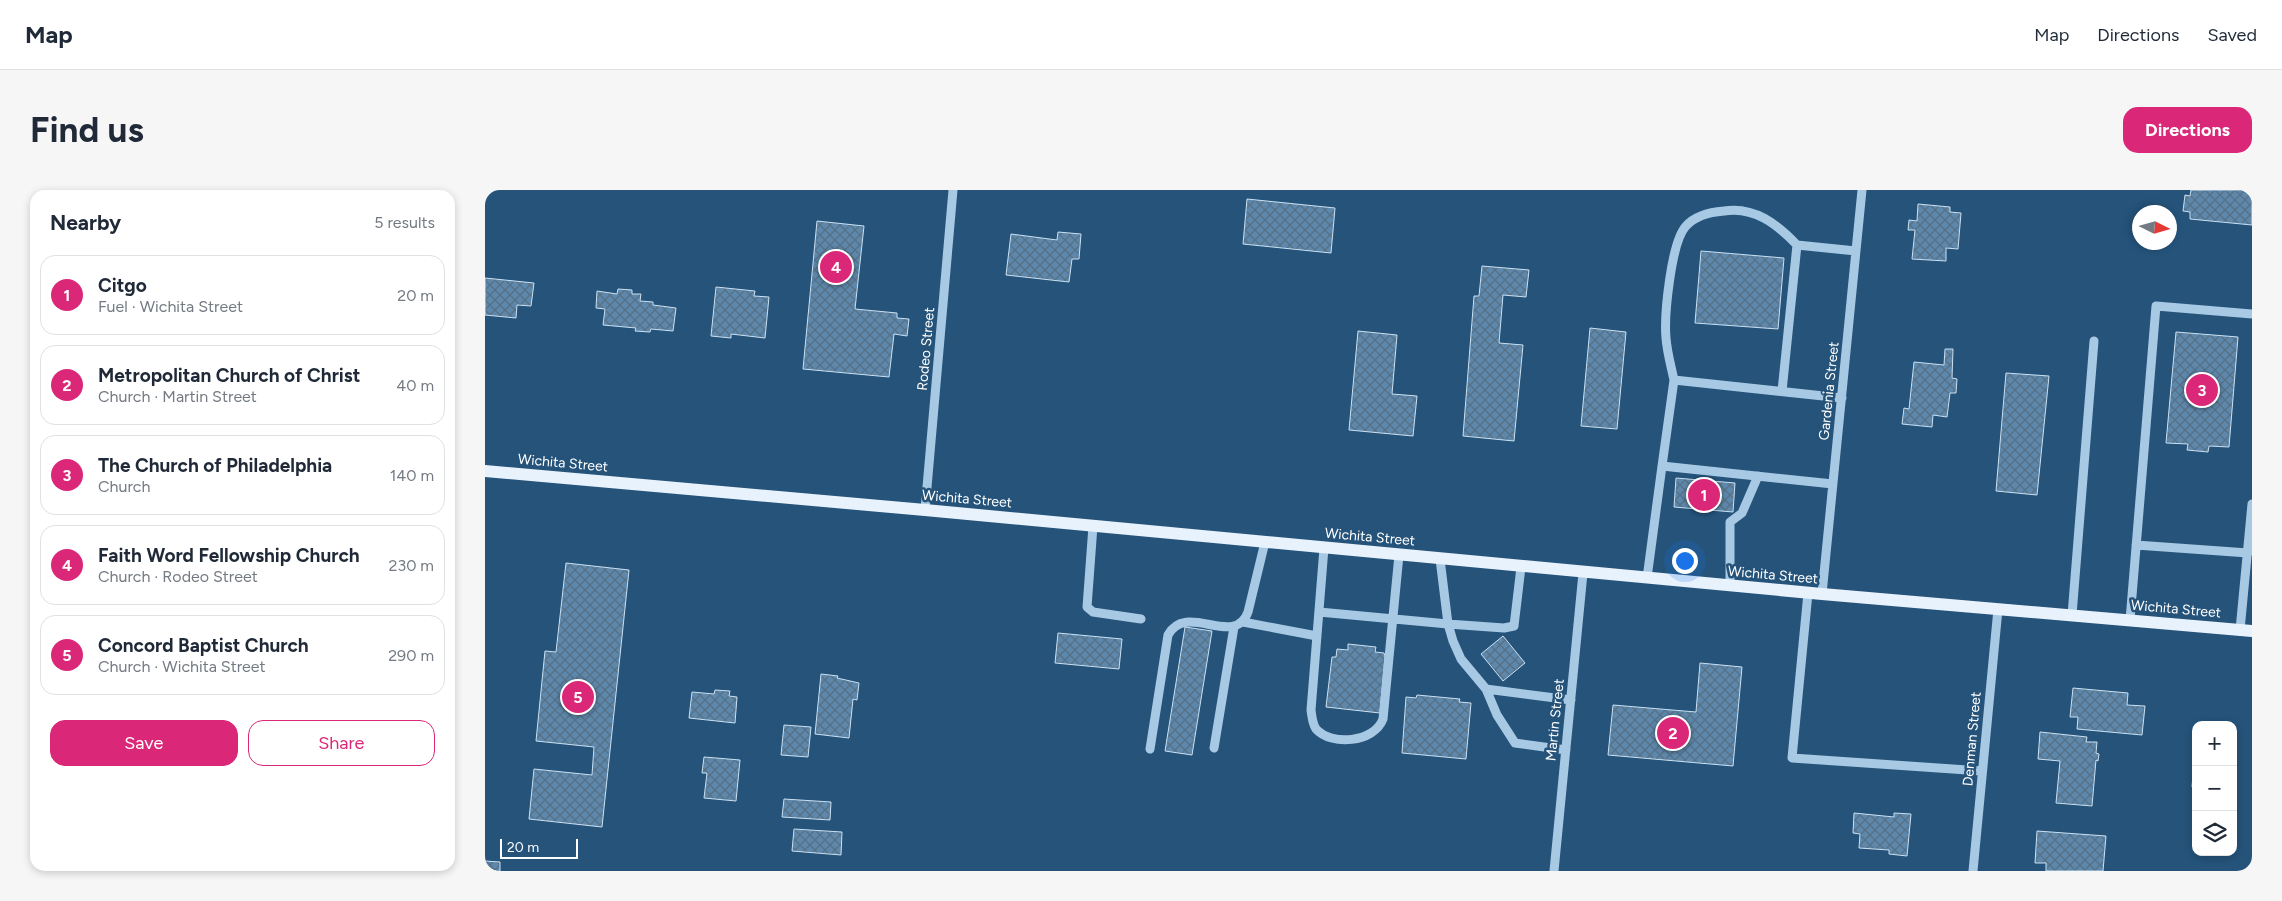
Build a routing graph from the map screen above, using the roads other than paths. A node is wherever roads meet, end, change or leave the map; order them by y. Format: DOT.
graph roads {
  1 [pos="953,190"];
  2 [pos="1863,190"];
  3 [pos="1797,245"];
  4 [pos="1856,250"];
  5 [pos="2252,314"];
  6 [pos="2094,341"];
  7 [pos="1674,380"];
  8 [pos="1782,391"];
  9 [pos="1842,398"];
  10 [pos="1662,466"];
  11 [pos="485,472"];
  12 [pos="1758,476"];
  13 [pos="1833,484"];
  14 [pos="2252,504"];
  15 [pos="925,510"];
  16 [pos="1093,526"];
  17 [pos="1265,542"];
  18 [pos="2136,545"];
  19 [pos="1324,548"];
  20 [pos="2248,553"];
  21 [pos="1399,555"];
  22 [pos="1440,559"];
  23 [pos="1521,567"];
  24 [pos="1583,573"];
  25 [pos="1647,578"];
  26 [pos="1730,586"];
  27 [pos="1808,593"];
  28 [pos="1821,594"];
  29 [pos="1997,609"];
  30 [pos="1319,612"];
  31 [pos="2072,615"];
  32 [pos="1141,619"];
  33 [pos="1394,620"];
  34 [pos="2130,620"];
  35 [pos="1243,622"];
  36 [pos="1448,624"];
  37 [pos="1234,627"];
  38 [pos="2246,631"];
  39 [pos="1317,636"];
  40 [pos="1486,689"];
  41 [pos="1571,700"];
  42 [pos="1214,748"];
  43 [pos="1150,749"];
  44 [pos="1566,750"];
  45 [pos="1983,771"];
  46 [pos="1554,871"];
  47 [pos="1973,871"];
  1 -- 15 [label="street, Rodeo Street"];
  2 -- 4 [label="street, Gardenia Street"];
  3 -- 4 [label="street"];
  3 -- 7 [label="street"];
  3 -- 8 [label="street"];
  4 -- 9 [label="street, Gardenia Street"];
  5 -- 18 [label="street"];
  6 -- 31 [label="street"];
  7 -- 8 [label="street"];
  7 -- 10 [label="street"];
  8 -- 9 [label="street"];
  9 -- 13 [label="street, Gardenia Street"];
  10 -- 12 [label="street"];
  10 -- 25 [label="street"];
  11 -- 15 [label="main road, Wichita Street"];
  12 -- 13 [label="street"];
  12 -- 26 [label="street"];
  13 -- 28 [label="street, Gardenia Street"];
  14 -- 20 [label="street"];
  15 -- 16 [label="main road, Wichita Street"];
  16 -- 17 [label="main road, Wichita Street"];
  16 -- 32 [label="street"];
  17 -- 19 [label="main road, Wichita Street"];
  17 -- 35 [label="street"];
  18 -- 20 [label="street"];
  18 -- 34 [label="street"];
  19 -- 21 [label="main road, Wichita Street"];
  19 -- 30 [label="street"];
  20 -- 38 [label="street"];
  21 -- 22 [label="main road, Wichita Street"];
  21 -- 33 [label="street"];
  22 -- 23 [label="main road, Wichita Street"];
  22 -- 36 [label="street"];
  23 -- 24 [label="main road, Wichita Street"];
  23 -- 36 [label="street"];
  24 -- 25 [label="main road, Wichita Street"];
  24 -- 41 [label="street, Martin Street"];
  25 -- 26 [label="main road, Wichita Street"];
  26 -- 27 [label="main road, Wichita Street"];
  27 -- 28 [label="main road, Wichita Street"];
  27 -- 45 [label="street"];
  28 -- 29 [label="main road, Wichita Street"];
  29 -- 31 [label="main road, Wichita Street"];
  29 -- 45 [label="street, Denman Street"];
  30 -- 33 [label="street"];
  30 -- 39 [label="street"];
  31 -- 34 [label="main road, Wichita Street"];
  33 -- 36 [label="street"];
  33 -- 39 [label="street"];
  34 -- 38 [label="main road, Wichita Street"];
  35 -- 37 [label="street"];
  35 -- 39 [label="street"];
  36 -- 40 [label="street"];
  37 -- 42 [label="street"];
  37 -- 43 [label="street"];
  40 -- 41 [label="street"];
  40 -- 44 [label="street"];
  41 -- 44 [label="street, Martin Street"];
  44 -- 46 [label="street, Martin Street"];
  45 -- 47 [label="street, Denman Street"];
}
